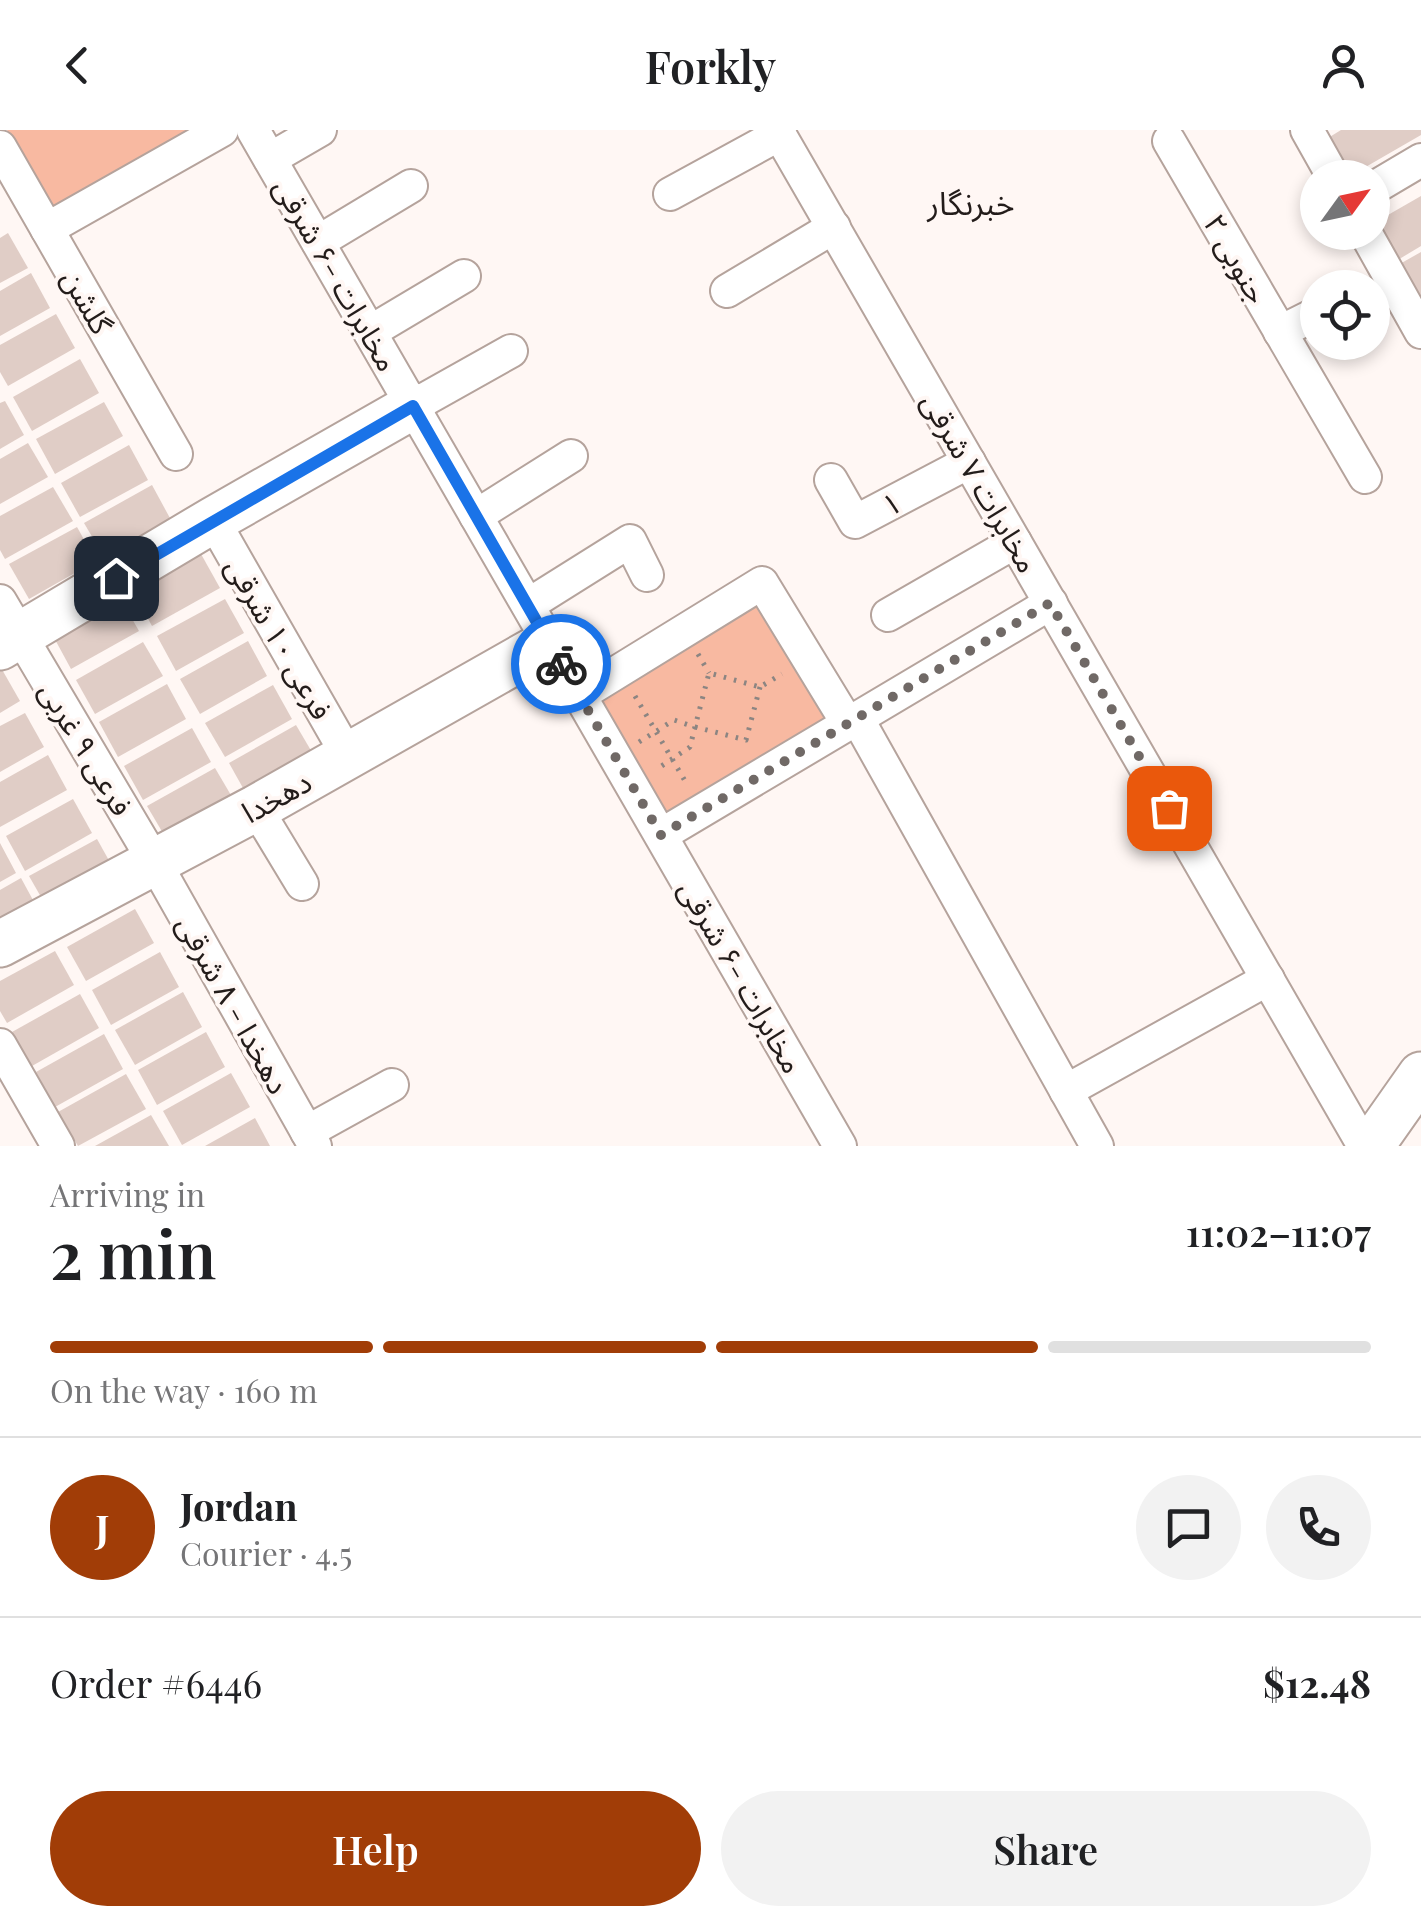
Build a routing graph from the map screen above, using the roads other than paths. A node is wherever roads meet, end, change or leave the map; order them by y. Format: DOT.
graph roads {
  1 [pos="222,130"];
  2 [pos="253,130"];
  3 [pos="320,130"];
  4 [pos="1307,130"];
  5 [pos="779,132"];
  6 [pos="1169,142"];
  7 [pos="0,147"];
  8 [pos="270,160"];
  9 [pos="1324,160"];
  10 [pos="1421,160"];
  11 [pos="1390,178"];
  12 [pos="412,186"];
  13 [pos="670,194"];
  14 [pos="834,227"];
  15 [pos="47,228"];
  16 [pos="318,242"];
  17 [pos="464,276"];
  18 [pos="727,292"];
  19 [pos="1390,297"];
  20 [pos="1300,321"];
  21 [pos="370,332"];
  22 [pos="1280,332"];
  23 [pos="1421,332"];
  24 [pos="511,351"];
  25 [pos="413,406"];
  26 [pos="176,454"];
  27 [pos="571,456"];
  28 [pos="969,462"];
  29 [pos="1366,477"];
  30 [pos="831,480"];
  31 [pos="476,516"];
  32 [pos="213,520"];
  33 [pos="1015,542"];
  34 [pos="647,575"];
  35 [pos="1050,603"];
  36 [pos="888,616"];
  37 [pos="538,624"];
  38 [pos="7,628"];
  39 [pos="580,695"];
  40 [pos="852,721"];
  41 [pos="348,756"];
  42 [pos="256,808"];
  43 [pos="661,835"];
  44 [pos="154,861"];
  45 [pos="302,884"];
  46 [pos="0,944"];
  47 [pos="1268,979"];
  48 [pos="0,1045"];
  49 [pos="1421,1075"];
  50 [pos="392,1086"];
  51 [pos="1066,1090"];
  52 [pos="311,1139"];
  53 [pos="58,1146"];
  54 [pos="840,1146"];
  55 [pos="1097,1146"];
  56 [pos="1367,1146"];
  1 -- 15 [label="street"];
  2 -- 8 [label="street, مخابرات -۶ شرقی"];
  3 -- 8 [label="street"];
  4 -- 9 [label="street"];
  5 -- 13 [label="street"];
  5 -- 14 [label="street, مخابرات ۷ شرقی"];
  6 -- 22 [label="street, ۲ جنوبی"];
  7 -- 15 [label="street, گلشن"];
  8 -- 16 [label="street, مخابرات -۶ شرقی"];
  10 -- 11 [label="street"];
  12 -- 16 [label="street"];
  14 -- 18 [label="street"];
  14 -- 28 [label="street, مخابرات ۷ شرقی"];
  15 -- 26 [label="street, گلشن"];
  16 -- 21 [label="street, مخابرات -۶ شرقی"];
  17 -- 21 [label="street"];
  19 -- 23 [label="street"];
  20 -- 22 [label="street"];
  21 -- 25 [label="street, مخابرات -۶ شرقی"];
  22 -- 29 [label="street, ۲ جنوبی"];
  24 -- 25 [label="street"];
  25 -- 31 [label="street, مخابرات -۶ شرقی"];
  25 -- 32 [label="street"];
  27 -- 31 [label="street"];
  28 -- 30 [label="street, ۱"];
  28 -- 33 [label="street, مخابرات ۷ شرقی"];
  31 -- 37 [label="street, مخابرات -۶ شرقی"];
  32 -- 38 [label="street"];
  32 -- 41 [label="street, فرعی ۱۰ شرقی"];
  33 -- 35 [label="street, مخابرات ۷ شرقی"];
  33 -- 36 [label="street"];
  34 -- 37 [label="street"];
  35 -- 40 [label="street"];
  35 -- 47 [label="street, مخابرات ۷ شرقی"];
  37 -- 39 [label="street, مخابرات -۶ شرقی"];
  37 -- 41 [label="street, دهخدا"];
  38 -- 44 [label="street, فرعی ۹ غربی"];
  39 -- 40 [label="street"];
  39 -- 43 [label="street, مخابرات -۶ شرقی"];
  40 -- 43 [label="street"];
  40 -- 51 [label="street"];
  41 -- 42 [label="street, دهخدا"];
  42 -- 44 [label="street, دهخدا"];
  42 -- 45 [label="street"];
  43 -- 54 [label="street, مخابرات -۶ شرقی"];
  44 -- 46 [label="street, دهخدا"];
  44 -- 52 [label="street, دهخدا - ۸ شرقی"];
  47 -- 51 [label="street"];
  47 -- 56 [label="street, مخابرات ۷ شرقی"];
  48 -- 53 [label="street"];
  49 -- 56 [label="street"];
  50 -- 52 [label="street"];
  51 -- 55 [label="street"];
}
